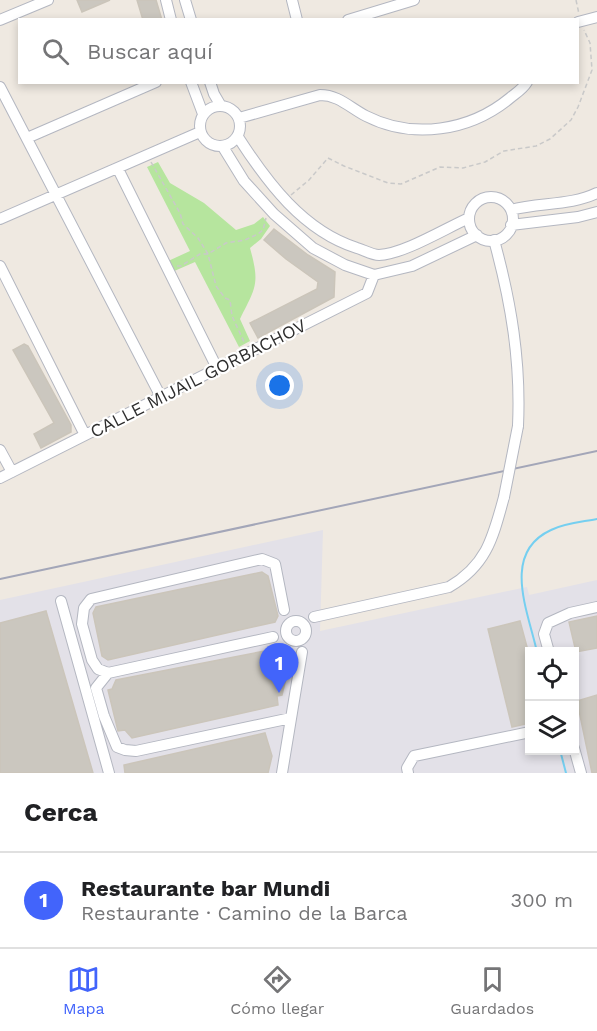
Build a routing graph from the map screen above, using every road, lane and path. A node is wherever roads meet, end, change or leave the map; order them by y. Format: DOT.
graph roads {
  1 [pos="48,0"];
  2 [pos="166,0"];
  3 [pos="186,0"];
  4 [pos="292,0"];
  5 [pos="414,0"];
  6 [pos="576,0"];
  7 [pos="597,17"];
  8 [pos="170,18"];
  9 [pos="190,18"];
  10 [pos="296,18"];
  11 [pos="355,18"];
  12 [pos="578,18"];
  13 [pos="0,20"];
  14 [pos="579,22"];
  15 [pos="151,84"];
  16 [pos="192,84"];
  17 [pos="211,84"];
  18 [pos="525,84"];
  19 [pos="0,87"];
  20 [pos="221,106"];
  21 [pos="203,114"];
  22 [pos="239,118"];
  23 [pos="200,132"];
  24 [pos="238,137"];
  25 [pos="27,138"];
  26 [pos="223,147"];
  27 [pos="148,156"];
  28 [pos="118,169"];
  29 [pos="597,194"];
  30 [pos="56,195"];
  31 [pos="285,201"];
  32 [pos="511,210"];
  33 [pos="597,212"];
  34 [pos="274,214"];
  35 [pos="469,218"];
  36 [pos="0,219"];
  37 [pos="512,225"];
  38 [pos="477,235"];
  39 [pos="494,240"];
  40 [pos="208,254"];
  41 [pos="0,266"];
  42 [pos="167,269"];
  43 [pos="374,275"];
  44 [pos="249,352"];
  45 [pos="217,368"];
  46 [pos="161,397"];
  47 [pos="85,435"];
  48 [pos="0,450"];
  49 [pos="12,472"];
  50 [pos="0,478"];
  51 [pos="61,602"];
  52 [pos="597,607"];
  53 [pos="295,630"];
  54 [pos="548,647"];
  55 [pos="108,674"];
  56 [pos="291,718"];
  57 [pos="525,733"];
  58 [pos="576,755"];
  59 [pos="109,773"];
  60 [pos="282,773"];
  61 [pos="408,773"];
  62 [pos="581,773"];
  1 -- 13 [label="street"];
  2 -- 8 [label="street"];
  3 -- 9 [label="street"];
  4 -- 10 [label="street"];
  5 -- 11 [label="street"];
  6 -- 12 [label="path"];
  7 -- 14 [label="street"];
  14 -- 31 [label="path"];
  15 -- 25 [label="street"];
  16 -- 21 [label="street"];
  17 -- 20 [label="street"];
  18 -- 22 [label="street"];
  19 -- 25 [label="street"];
  20 -- 21 [label="street"];
  20 -- 22 [label="street"];
  21 -- 23 [label="street"];
  22 -- 24 [label="street"];
  23 -- 26 [label="street"];
  23 -- 27 [label="street"];
  24 -- 26 [label="street"];
  24 -- 31 [label="street"];
  25 -- 30 [label="street"];
  26 -- 34 [label="street"];
  27 -- 28 [label="street"];
  27 -- 40 [label="path"];
  28 -- 30 [label="street"];
  28 -- 42 [label="street"];
  29 -- 32 [label="street"];
  30 -- 36 [label="street"];
  30 -- 46 [label="street"];
  31 -- 35 [label="street"];
  32 -- 35 [label="street"];
  32 -- 37 [label="street"];
  33 -- 37 [label="street"];
  34 -- 40 [label="path"];
  34 -- 43 [label="street"];
  35 -- 38 [label="street"];
  37 -- 39 [label="street"];
  38 -- 39 [label="street"];
  38 -- 43 [label="street"];
  39 -- 53 [label="street, bridge"];
  40 -- 42 [label="path"];
  40 -- 44 [label="path"];
  41 -- 47 [label="street"];
  42 -- 45 [label="street"];
  43 -- 44 [label="street, CALLE MIJAIL GORBACHOV"];
  44 -- 45 [label="street, CALLE MIJAIL GORBACHOV"];
  45 -- 46 [label="street, CALLE MIJAIL GORBACHOV"];
  46 -- 47 [label="street, CALLE MIJAIL GORBACHOV"];
  47 -- 49 [label="street, CALLE MIJAIL GORBACHOV"];
  48 -- 49 [label="street"];
  49 -- 50 [label="street, CALLE MIJAIL GORBACHOV"];
  51 -- 59 [label="street"];
  52 -- 54 [label="street"];
  53 -- 55 [label="street"];
  53 -- 55 [label="street"];
  53 -- 56 [label="street"];
  55 -- 56 [label="street"];
  56 -- 60 [label="street"];
  57 -- 61 [label="street"];
  58 -- 62 [label="street"];
}
